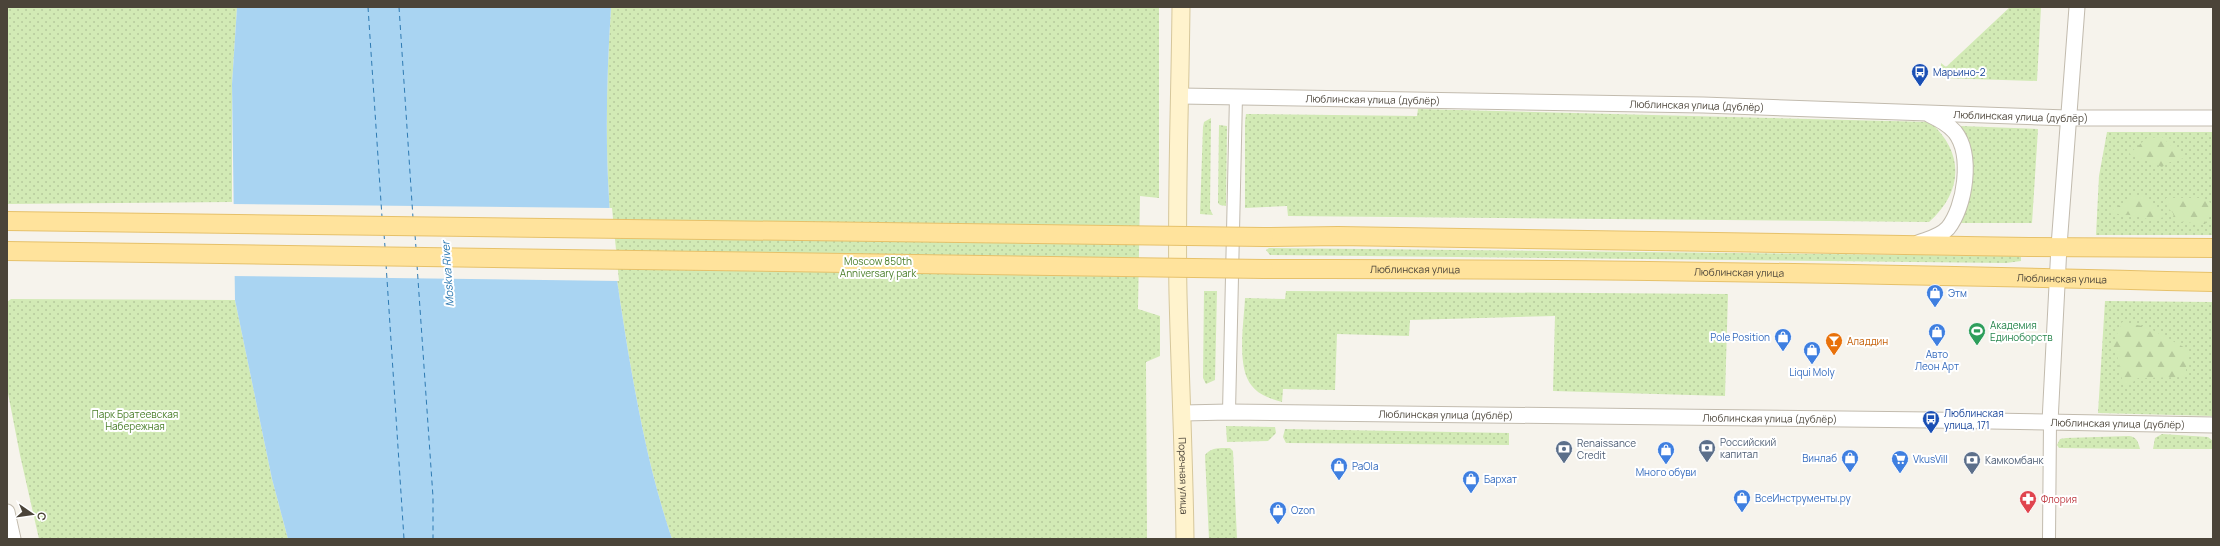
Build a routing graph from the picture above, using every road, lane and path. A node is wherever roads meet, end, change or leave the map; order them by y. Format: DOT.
graph roads {
  1 [pos="1182,7"];
  2 [pos="2077,7"];
  3 [pos="1180,96"];
  4 [pos="1236,96"];
  5 [pos="1927,114"];
  6 [pos="2068,118"];
  7 [pos="2213,118"];
  8 [pos="7,222"];
  9 [pos="1912,244"];
  10 [pos="2059,246"];
  11 [pos="2213,248"];
  12 [pos="7,251"];
  13 [pos="2057,278"];
  14 [pos="2213,282"];
  15 [pos="1229,412"];
  16 [pos="1183,413"];
  17 [pos="2050,422"];
  18 [pos="2213,425"];
  19 [pos="7,512"];
  20 [pos="13,539"];
  21 [pos="1184,539"];
  22 [pos="2049,539"];
  1 -- 3 [label="main road, Поречная улица"];
  2 -- 6 [label="street"];
  3 -- 4 [label="street, Люблинская улица (дублёр)"];
  3 -- 16 [label="main road, Поречная улица"];
  4 -- 5 [label="street, Люблинская улица (дублёр)"];
  4 -- 15 [label="street"];
  5 -- 6 [label="street, Люблинская улица (дублёр)"];
  5 -- 9 [label="street"];
  6 -- 7 [label="street, Люблинская улица (дублёр)"];
  6 -- 10 [label="street"];
  8 -- 9 [label="main road, bridge"];
  9 -- 10 [label="main road"];
  10 -- 11 [label="main road"];
  10 -- 13 [label="street"];
  12 -- 13 [label="main road, Люблинская улица, bridge"];
  13 -- 14 [label="main road, Люблинская улица"];
  13 -- 17 [label="street"];
  15 -- 16 [label="street, Люблинская улица (дублёр)"];
  15 -- 17 [label="street, Люблинская улица (дублёр)"];
  16 -- 21 [label="main road, Поречная улица"];
  17 -- 18 [label="street, Люблинская улица (дублёр)"];
  17 -- 22 [label="street"];
  19 -- 20 [label="street"];
}
